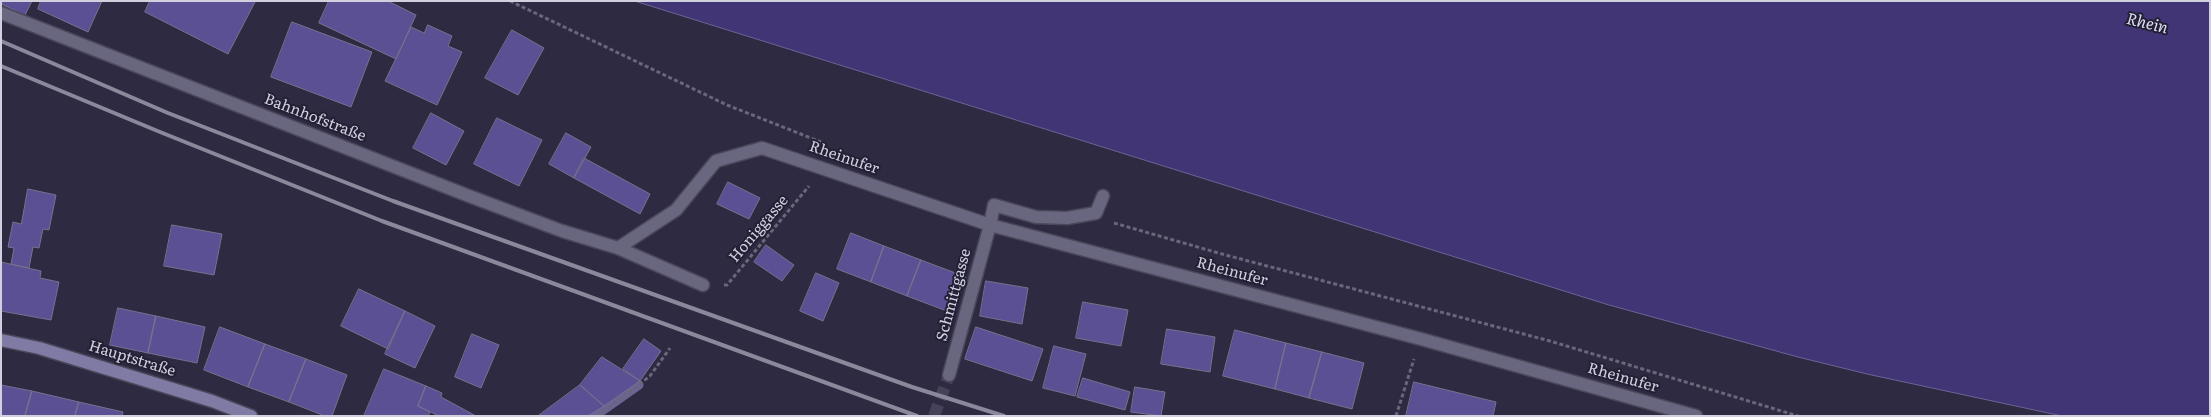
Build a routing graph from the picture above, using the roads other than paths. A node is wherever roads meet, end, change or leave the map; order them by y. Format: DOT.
graph roads {
  1 [pos="1,13"];
  2 [pos="1103,196"];
  3 [pos="990,225"];
  4 [pos="618,248"];
  5 [pos="703,285"];
  6 [pos="1,340"];
  7 [pos="949,375"];
  8 [pos="250,416"];
  9 [pos="1696,416"];
  1 -- 4 [label="street, Bahnhofstraße"];
  2 -- 3 [label="street, Schmittgasse"];
  3 -- 4 [label="street, Rheinufer"];
  3 -- 7 [label="street, Schmittgasse"];
  3 -- 9 [label="street, Rheinufer"];
  4 -- 5 [label="street, Bahnhofstraße"];
  6 -- 8 [label="main road, Hauptstraße"];
}
